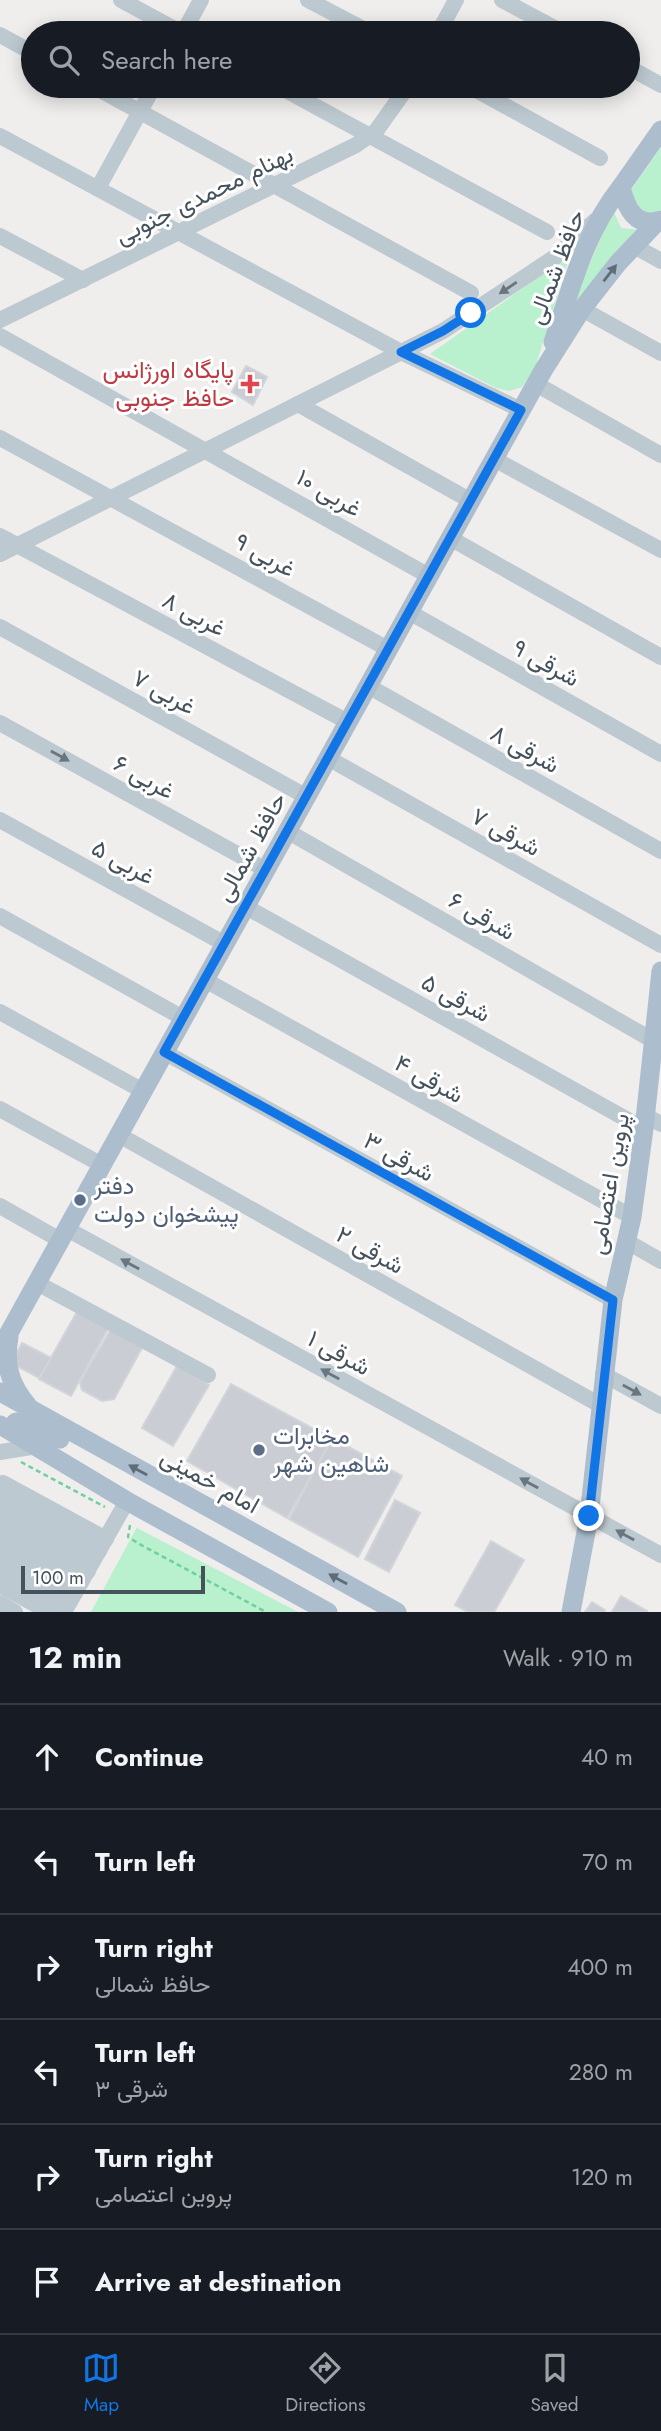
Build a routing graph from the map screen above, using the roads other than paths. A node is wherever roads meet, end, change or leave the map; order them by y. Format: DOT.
graph roads {
  1 [pos="121,0"];
  2 [pos="201,0"];
  3 [pos="308,0"];
  4 [pos="456,0"];
  5 [pos="502,0"];
  6 [pos="160,21"];
  7 [pos="189,21"];
  8 [pos="348,21"];
  9 [pos="445,21"];
  10 [pos="541,21"];
  11 [pos="0,35"];
  12 [pos="21,46"];
  13 [pos="640,74"];
  14 [pos="661,85"];
  15 [pos="115,98"];
  16 [pos="148,98"];
  17 [pos="300,98"];
  18 [pos="399,98"];
  19 [pos="491,98"];
  20 [pos="140,112"];
  21 [pos="661,130"];
  22 [pos="0,136"];
  23 [pos="369,136"];
  24 [pos="600,158"];
  25 [pos="275,187"];
  26 [pos="621,187"];
  27 [pos="98,188"];
  28 [pos="601,216"];
  29 [pos="659,221"];
  30 [pos="180,232"];
  31 [pos="547,232"];
  32 [pos="0,236"];
  33 [pos="634,246"];
  34 [pos="661,261"];
  35 [pos="83,280"];
  36 [pos="471,293"];
  37 [pos="582,309"];
  38 [pos="0,320"];
  39 [pos="0,336"];
  40 [pos="401,352"];
  41 [pos="661,353"];
  42 [pos="540,376"];
  43 [pos="298,404"];
  44 [pos="521,410"];
  45 [pos="0,438"];
  46 [pos="207,450"];
  47 [pos="661,455"];
  48 [pos="494,459"];
  49 [pos="116,500"];
  50 [pos="471,500"];
  51 [pos="0,536"];
  52 [pos="450,538"];
  53 [pos="18,545"];
  54 [pos="661,550"];
  55 [pos="0,554"];
  56 [pos="429,576"];
  57 [pos="409,612"];
  58 [pos="0,627"];
  59 [pos="388,649"];
  60 [pos="661,657"];
  61 [pos="368,686"];
  62 [pos="348,722"];
  63 [pos="0,723"];
  64 [pos="661,754"];
  65 [pos="328,758"];
  66 [pos="307,797"];
  67 [pos="0,820"];
  68 [pos="288,831"];
  69 [pos="661,851"];
  70 [pos="266,870"];
  71 [pos="246,906"];
  72 [pos="0,916"];
  73 [pos="225,944"];
  74 [pos="661,945"];
  75 [pos="661,971"];
  76 [pos="205,980"];
  77 [pos="659,1002"];
  78 [pos="0,1012"];
  79 [pos="183,1018"];
  80 [pos="654,1041"];
  81 [pos="164,1052"];
  82 [pos="143,1091"];
  83 [pos="0,1109"];
  84 [pos="650,1123"];
  85 [pos="119,1135"];
  86 [pos="102,1165"];
  87 [pos="0,1206"];
  88 [pos="632,1217"];
  89 [pos="63,1234"];
  90 [pos="626,1241"];
  91 [pos="661,1261"];
  92 [pos="37,1283"];
  93 [pos="613,1300"];
  94 [pos="5,1334"];
  95 [pos="0,1349"];
  96 [pos="603,1374"];
  97 [pos="208,1376"];
  98 [pos="0,1392"];
  99 [pos="600,1405"];
  100 [pos="661,1406"];
  101 [pos="32,1410"];
  102 [pos="0,1425"];
  103 [pos="30,1441"];
  104 [pos="91,1444"];
  105 [pos="1,1452"];
  106 [pos="1,1488"];
  107 [pos="123,1508"];
  108 [pos="0,1509"];
  109 [pos="589,1516"];
  110 [pos="232,1521"];
  111 [pos="0,1522"];
  112 [pos="0,1537"];
  113 [pos="0,1553"];
  114 [pos="661,1555"];
  115 [pos="242,1566"];
  116 [pos="0,1568"];
  117 [pos="84,1577"];
  118 [pos="0,1585"];
  119 [pos="0,1603"];
  120 [pos="15,1612"];
  121 [pos="49,1612"];
  122 [pos="328,1612"];
  123 [pos="397,1612"];
  124 [pos="571,1612"];
  1 -- 6 [label="street"];
  2 -- 7 [label="street"];
  3 -- 8 [label="street"];
  4 -- 9 [label="street"];
  5 -- 10 [label="street"];
  11 -- 12 [label="street"];
  13 -- 14 [label="street"];
  15 -- 20 [label="street"];
  16 -- 20 [label="street"];
  17 -- 23 [label="street"];
  18 -- 23 [label="street, بهنام محمدی جنوبی"];
  19 -- 24 [label="street"];
  20 -- 25 [label="street"];
  20 -- 27 [label="street"];
  21 -- 26 [label="main road, حافظ شمالی"];
  22 -- 27 [label="street"];
  23 -- 25 [label="street, بهنام محمدی جنوبی"];
  23 -- 31 [label="street"];
  25 -- 30 [label="street, بهنام محمدی جنوبی"];
  25 -- 36 [label="street"];
  26 -- 28 [label="main road, حافظ شمالی"];
  26 -- 29 [label="main road"];
  27 -- 30 [label="street"];
  28 -- 40 [label="street, one-way"];
  28 -- 42 [label="main road, حافظ شمالی"];
  29 -- 33 [label="main road, حافظ شمالی"];
  30 -- 35 [label="street, بهنام محمدی جنوبی"];
  30 -- 40 [label="street"];
  32 -- 35 [label="street"];
  33 -- 34 [label="street"];
  37 -- 33 [label="main road, حافظ شمالی, one-way"];
  35 -- 38 [label="street, بهنام محمدی جنوبی"];
  37 -- 41 [label="street"];
  37 -- 42 [label="main road, حافظ شمالی"];
  39 -- 46 [label="street"];
  40 -- 43 [label="street"];
  40 -- 44 [label="street"];
  42 -- 44 [label="main road, حافظ شمالی"];
  42 -- 47 [label="street"];
  43 -- 46 [label="street"];
  43 -- 50 [label="street"];
  44 -- 48 [label="main road, حافظ شمالی"];
  45 -- 49 [label="street"];
  46 -- 49 [label="street"];
  46 -- 56 [label="street, ۱۰ غربی"];
  48 -- 50 [label="main road, حافظ شمالی"];
  48 -- 54 [label="street"];
  49 -- 53 [label="street"];
  49 -- 59 [label="street, ۹ غربی"];
  50 -- 52 [label="main road, حافظ شمالی"];
  51 -- 53 [label="street"];
  52 -- 56 [label="main road, حافظ شمالی"];
  52 -- 60 [label="street"];
  53 -- 55 [label="street"];
  53 -- 62 [label="street, ۸ غربی"];
  56 -- 57 [label="main road, حافظ شمالی"];
  57 -- 59 [label="main road, حافظ شمالی"];
  57 -- 64 [label="street, شرقی ۹"];
  58 -- 66 [label="street, ۷ غربی"];
  59 -- 61 [label="main road, حافظ شمالی"];
  61 -- 62 [label="main road, حافظ شمالی"];
  61 -- 69 [label="street, ۸ شرقی"];
  62 -- 65 [label="main road, حافظ شمالی"];
  63 -- 70 [label="street, ۶ غربی, one-way"];
  65 -- 66 [label="main road, حافظ شمالی"];
  65 -- 74 [label="street, ۷ شرقی"];
  66 -- 68 [label="main road, حافظ شمالی"];
  67 -- 73 [label="street, ۵ غربی"];
  68 -- 70 [label="main road, حافظ شمالی"];
  68 -- 80 [label="street, ۶ شرقی"];
  70 -- 71 [label="main road, حافظ شمالی"];
  71 -- 73 [label="main road, حافظ شمالی"];
  71 -- 84 [label="street, ۵ شرقی"];
  72 -- 79 [label="street"];
  73 -- 76 [label="main road, حافظ شمالی"];
  75 -- 77 [label="main road, پروین اعتصامی"];
  76 -- 79 [label="main road, حافظ شمالی"];
  76 -- 88 [label="street, ۴ شرقی"];
  77 -- 80 [label="main road, پروین اعتصامی"];
  78 -- 82 [label="street"];
  79 -- 81 [label="main road, حافظ شمالی"];
  80 -- 84 [label="main road, پروین اعتصامی"];
  81 -- 82 [label="main road, حافظ شمالی"];
  81 -- 93 [label="street, ۳ شرقی"];
  82 -- 85 [label="main road, حافظ شمالی"];
  83 -- 86 [label="street"];
  84 -- 88 [label="main road, پروین اعتصامی"];
  85 -- 86 [label="main road, حافظ شمالی"];
  85 -- 99 [label="street, ۲ شرقی"];
  86 -- 89 [label="main road, حافظ شمالی"];
  87 -- 89 [label="street, ۱ شرقی"];
  88 -- 90 [label="main road, پروین اعتصامی"];
  89 -- 92 [label="main road, حافظ شمالی"];
  109 -- 89 [label="street, ۱ شرقی, one-way"];
  90 -- 91 [label="street"];
  90 -- 93 [label="main road, پروین اعتصامی"];
  92 -- 94 [label="main road, حافظ شمالی"];
  92 -- 97 [label="street"];
  93 -- 96 [label="main road, پروین اعتصامی"];
  94 -- 95 [label="main road, حافظ شمالی"];
  94 -- 101 [label="main road"];
  96 -- 99 [label="main road, پروین اعتصامی"];
  96 -- 100 [label="street, one-way"];
  98 -- 101 [label="main road, امام خمینی"];
  99 -- 109 [label="main road, پروین اعتصامی"];
  101 -- 104 [label="main road, امام خمینی"];
  102 -- 103 [label="main road"];
  103 -- 104 [label="main road"];
  103 -- 105 [label="street"];
  103 -- 107 [label="main road"];
  110 -- 104 [label="main road, امام خمینی, one-way"];
  106 -- 117 [label="street"];
  107 -- 115 [label="main road"];
  107 -- 117 [label="street"];
  108 -- 117 [label="street"];
  114 -- 109 [label="street, ۱ شرقی, one-way"];
  109 -- 124 [label="main road, پروین اعتصامی"];
  110 -- 115 [label="main road"];
  123 -- 110 [label="main road, امام خمینی, one-way"];
  111 -- 117 [label="street"];
  112 -- 117 [label="street"];
  113 -- 117 [label="street"];
  115 -- 122 [label="main road"];
  116 -- 117 [label="street"];
  118 -- 121 [label="street"];
  119 -- 120 [label="street"];
}
